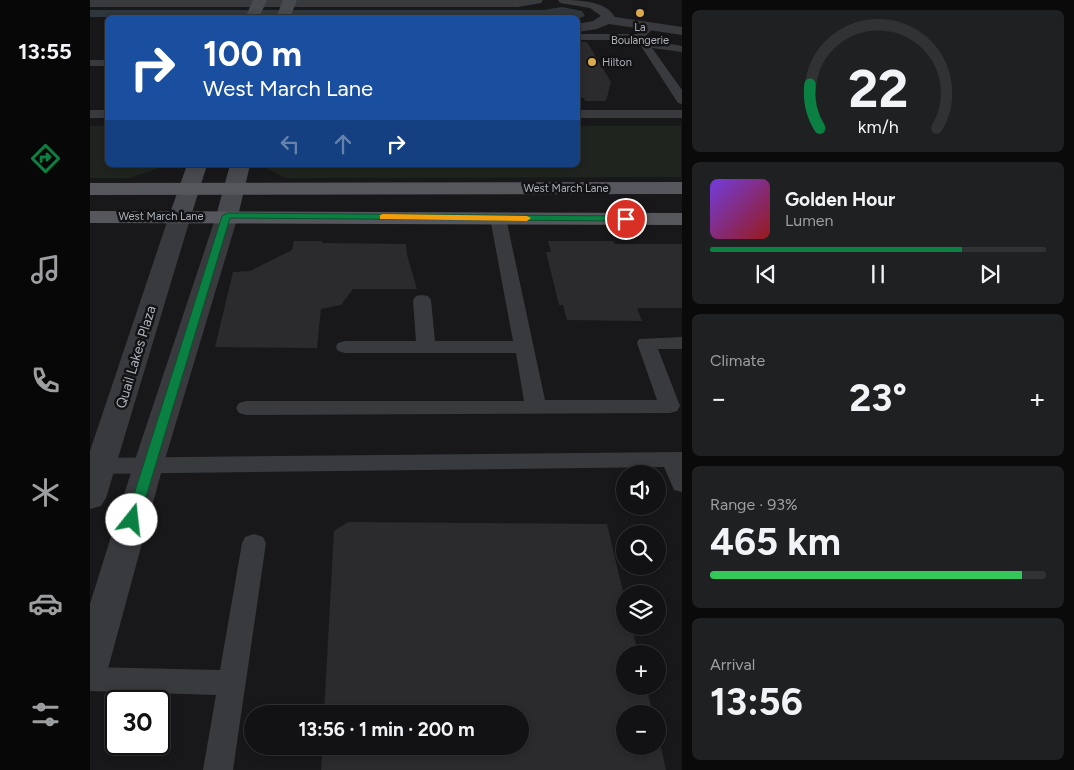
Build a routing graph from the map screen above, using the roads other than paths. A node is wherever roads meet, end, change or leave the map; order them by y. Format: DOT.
graph roads {
  1 [pos="536,0"];
  2 [pos="565,0"];
  3 [pos="444,1"];
  4 [pos="98,2"];
  5 [pos="260,2"];
  6 [pos="289,2"];
  7 [pos="254,15"];
  8 [pos="284,15"];
  9 [pos="607,20"];
  10 [pos="650,26"];
  11 [pos="580,28"];
  12 [pos="682,31"];
  13 [pos="580,37"];
  14 [pos="642,40"];
  15 [pos="682,49"];
  16 [pos="105,62"];
  17 [pos="90,63"];
  18 [pos="682,100"];
  19 [pos="90,114"];
  20 [pos="105,114"];
  21 [pos="580,114"];
  22 [pos="682,114"];
  23 [pos="196,167"];
  24 [pos="239,167"];
  25 [pos="682,188"];
  26 [pos="90,189"];
  27 [pos="189,189"];
  28 [pos="230,202"];
  29 [pos="180,216"];
  30 [pos="90,217"];
  31 [pos="498,218"];
  32 [pos="682,219"];
  33 [pos="422,300"];
  34 [pos="682,343"];
  35 [pos="345,347"];
  36 [pos="426,347"];
  37 [pos="524,347"];
  38 [pos="676,406"];
  39 [pos="536,407"];
  40 [pos="246,408"];
  41 [pos="677,459"];
  42 [pos="96,466"];
  43 [pos="148,466"];
  44 [pos="682,484"];
  45 [pos="90,498"];
  46 [pos="254,542"];
  47 [pos="90,665"];
  48 [pos="90,679"];
  49 [pos="233,683"];
  50 [pos="218,770"];
  1 -- 3 [label="street"];
  2 -- 9 [label="street"];
  3 -- 6 [label="street"];
  4 -- 5 [label="street"];
  5 -- 6 [label="street"];
  5 -- 7 [label="street"];
  6 -- 8 [label="street"];
  9 -- 10 [label="street"];
  9 -- 11 [label="street"];
  10 -- 12 [label="street"];
  10 -- 14 [label="lane"];
  13 -- 14 [label="lane"];
  14 -- 15 [label="lane"];
  14 -- 18 [label="lane"];
  16 -- 17 [label="lane"];
  19 -- 20 [label="lane"];
  21 -- 22 [label="lane"];
  23 -- 27 [label="street"];
  24 -- 28 [label="street"];
  25 -- 28 [label="main road, West March Lane"];
  26 -- 27 [label="main road, West March Lane"];
  27 -- 28 [label="main road, West March Lane"];
  27 -- 29 [label="street"];
  28 -- 29 [label="main road, West March Lane"];
  28 -- 31 [label="main road, West March Lane"];
  28 -- 43 [label="street"];
  29 -- 30 [label="main road, West March Lane"];
  29 -- 42 [label="street, Quail Lakes Plaza"];
  31 -- 32 [label="main road, West March Lane"];
  31 -- 37 [label="lane"];
  33 -- 36 [label="lane"];
  34 -- 38 [label="lane"];
  35 -- 36 [label="lane"];
  36 -- 37 [label="lane"];
  37 -- 39 [label="lane"];
  38 -- 39 [label="lane"];
  39 -- 40 [label="lane"];
  41 -- 43 [label="lane"];
  41 -- 44 [label="lane"];
  42 -- 43 [label="lane"];
  42 -- 45 [label="street, Quail Lakes Plaza"];
  43 -- 47 [label="street"];
  46 -- 49 [label="lane"];
  48 -- 49 [label="lane"];
  49 -- 50 [label="lane"];
}
